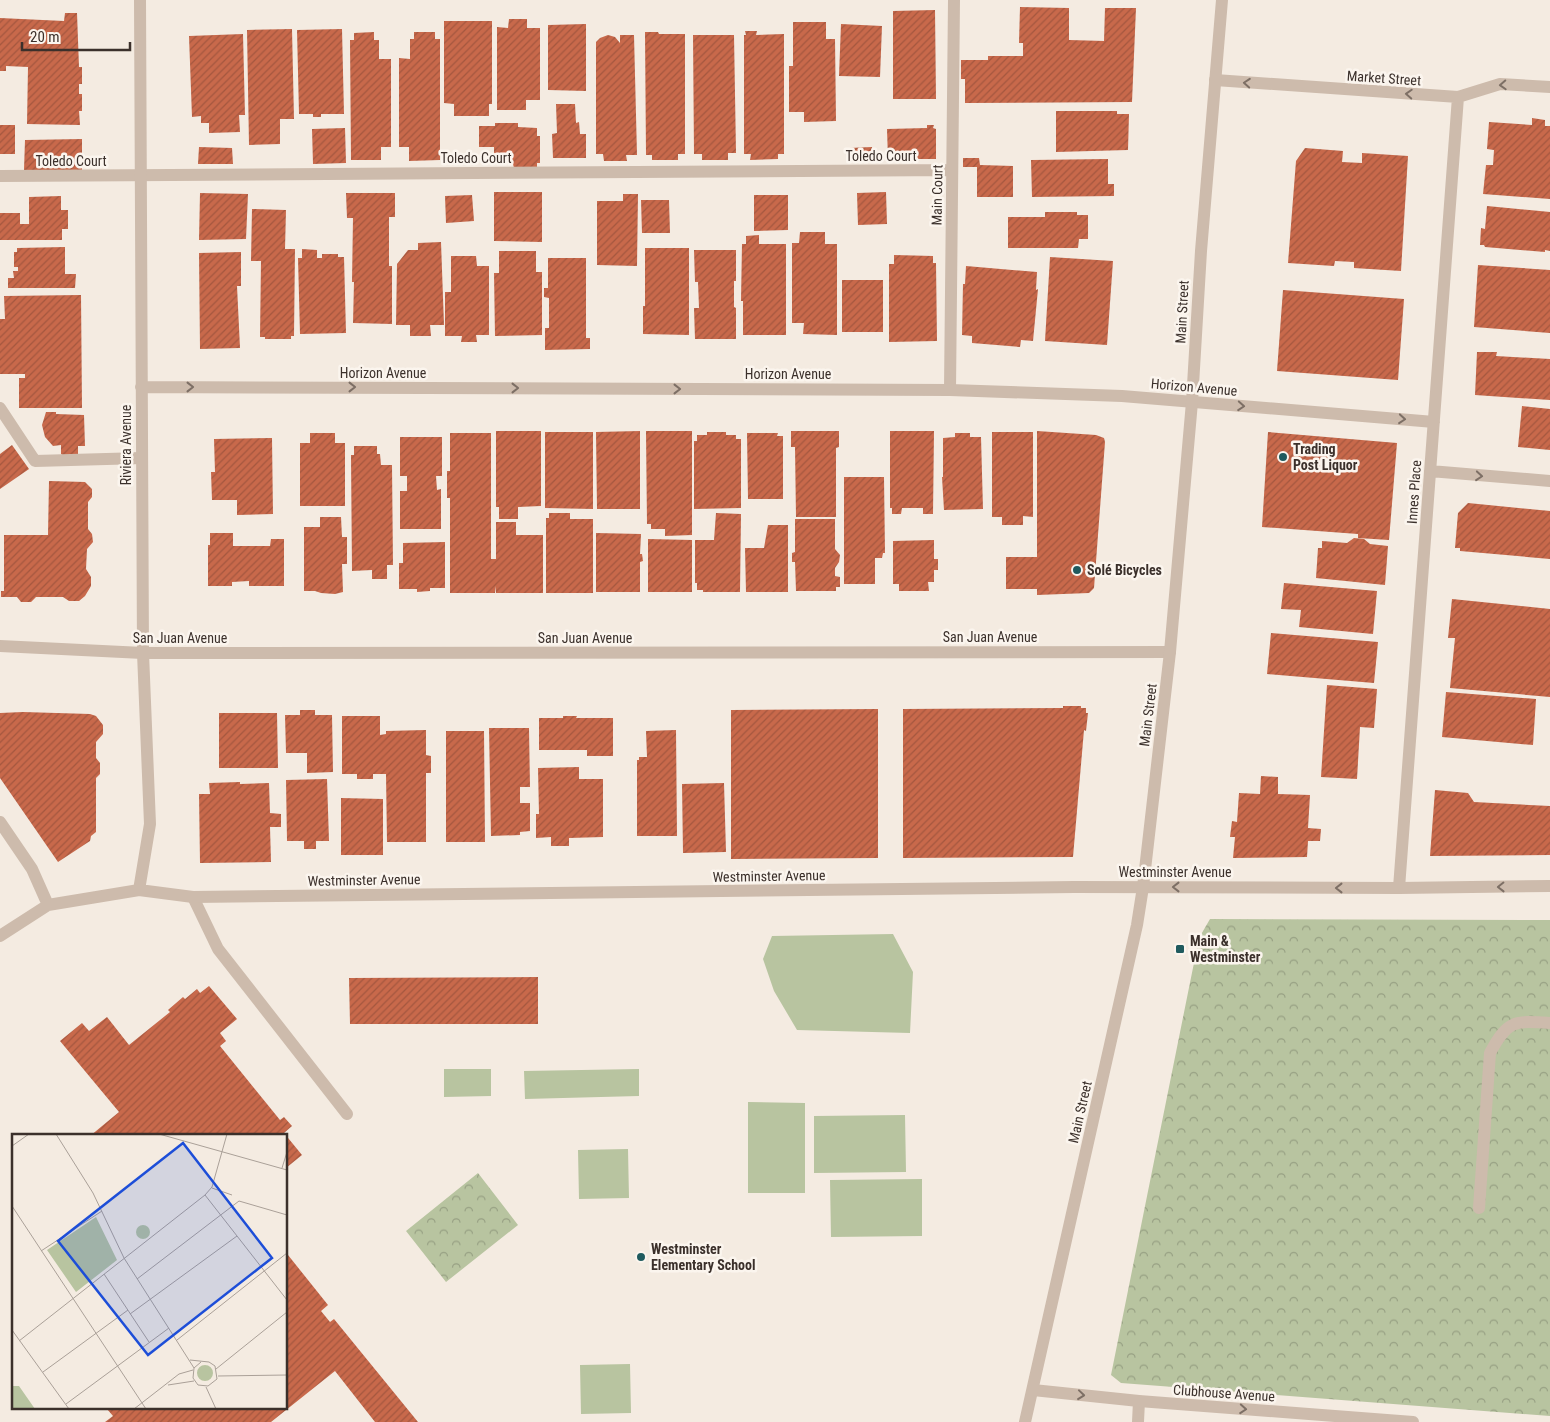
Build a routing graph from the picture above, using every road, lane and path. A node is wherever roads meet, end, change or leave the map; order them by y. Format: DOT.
graph roads {
  1 [pos="140,0"];
  2 [pos="954,0"];
  3 [pos="1222,0"];
  4 [pos="1215,80"];
  5 [pos="1550,88"];
  6 [pos="1458,97"];
  7 [pos="952,170"];
  8 [pos="140,175"];
  9 [pos="0,176"];
  10 [pos="141,387"];
  11 [pos="950,390"];
  12 [pos="1192,402"];
  13 [pos="0,408"];
  14 [pos="1434,422"];
  15 [pos="142,458"];
  16 [pos="1430,471"];
  17 [pos="1550,481"];
  18 [pos="0,646"];
  19 [pos="1170,652"];
  20 [pos="143,653"];
  21 [pos="0,822"];
  22 [pos="1550,886"];
  23 [pos="1143,887"];
  24 [pos="1399,888"];
  25 [pos="139,890"];
  26 [pos="193,897"];
  27 [pos="48,905"];
  28 [pos="0,936"];
  29 [pos="1550,1023"];
  30 [pos="347,1114"];
  31 [pos="1479,1208"];
  32 [pos="1033,1390"];
  33 [pos="1139,1401"];
  34 [pos="1025,1422"];
  35 [pos="1138,1422"];
  36 [pos="1413,1422"];
  1 -- 8 [label="street, Riviera Avenue"];
  2 -- 7 [label="street, Main Court"];
  3 -- 4 [label="street, Main Street"];
  6 -- 4 [label="street, Market Street, one-way"];
  4 -- 12 [label="street, Main Street"];
  5 -- 6 [label="street, Market Street, one-way"];
  6 -- 14 [label="street, Innes Place"];
  7 -- 8 [label="street, Toledo Court"];
  7 -- 11 [label="street, Main Court"];
  8 -- 9 [label="street, Toledo Court"];
  8 -- 10 [label="street, Riviera Avenue"];
  10 -- 11 [label="street, Horizon Avenue, one-way"];
  10 -- 15 [label="street, Riviera Avenue"];
  11 -- 12 [label="street, Horizon Avenue"];
  12 -- 14 [label="street, Horizon Avenue, one-way"];
  12 -- 19 [label="street, Main Street"];
  13 -- 15 [label="street"];
  14 -- 16 [label="street, Innes Place"];
  15 -- 20 [label="street, Riviera Avenue"];
  16 -- 17 [label="street, one-way"];
  16 -- 24 [label="street, Innes Place"];
  18 -- 20 [label="street, San Juan Avenue"];
  19 -- 20 [label="street, San Juan Avenue"];
  19 -- 23 [label="street, Main Street"];
  20 -- 25 [label="street, Riviera Avenue"];
  21 -- 27 [label="street"];
  22 -- 24 [label="street, Westminster Avenue, one-way"];
  24 -- 23 [label="street, Westminster Avenue, one-way"];
  23 -- 26 [label="street, Westminster Avenue"];
  23 -- 32 [label="street, Main Street"];
  25 -- 26 [label="street, Westminster Avenue"];
  25 -- 27 [label="street, Westminster Avenue"];
  26 -- 30 [label="street"];
  27 -- 28 [label="street, Westminster Avenue"];
  29 -- 31 [label="street"];
  32 -- 33 [label="street, Clubhouse Avenue, one-way"];
  32 -- 34 [label="street, Main Street"];
  33 -- 35 [label="street"];
  33 -- 36 [label="street, Clubhouse Avenue, one-way"];
}
